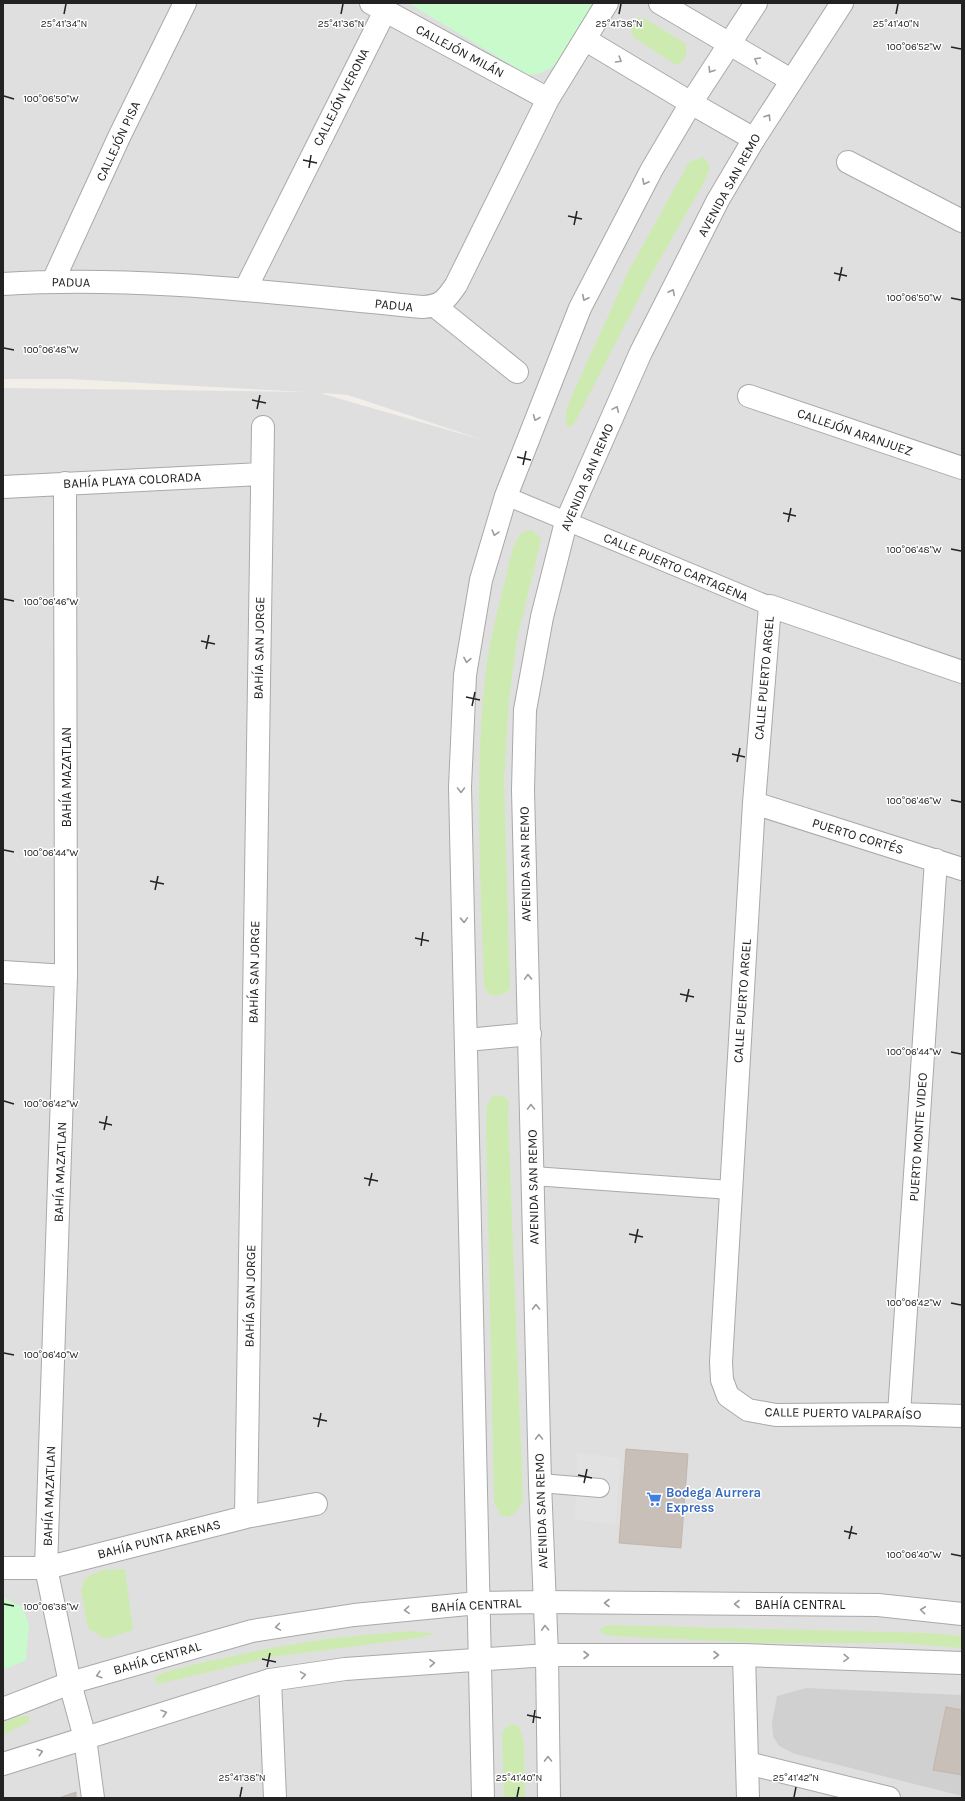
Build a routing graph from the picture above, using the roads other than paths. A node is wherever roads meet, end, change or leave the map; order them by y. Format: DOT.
graph roads {
  1 [pos="184,3"];
  2 [pos="607,3"];
  3 [pos="660,3"];
  4 [pos="756,3"];
  5 [pos="842,3"];
  6 [pos="378,7"];
  7 [pos="586,40"];
  8 [pos="728,43"];
  9 [pos="791,80"];
  10 [pos="548,99"];
  11 [pos="691,103"];
  12 [pos="754,139"];
  13 [pos="848,162"];
  14 [pos="962,221"];
  15 [pos="53,281"];
  16 [pos="3,284"];
  17 [pos="245,290"];
  18 [pos="435,306"];
  19 [pos="517,372"];
  20 [pos="749,396"];
  21 [pos="263,427"];
  22 [pos="962,468"];
  23 [pos="262,474"];
  24 [pos="65,483"];
  25 [pos="3,487"];
  26 [pos="506,496"];
  27 [pos="566,522"];
  28 [pos="770,606"];
  29 [pos="962,672"];
  30 [pos="754,803"];
  31 [pos="936,860"];
  32 [pos="962,869"];
  33 [pos="3,972"];
  34 [pos="66,976"];
  35 [pos="530,1034"];
  36 [pos="467,1040"];
  37 [pos="533,1176"];
  38 [pos="730,1190"];
  39 [pos="728,1396"];
  40 [pos="899,1414"];
  41 [pos="962,1416"];
  42 [pos="540,1483"];
  43 [pos="600,1488"];
  44 [pos="316,1504"];
  45 [pos="246,1517"];
  46 [pos="3,1568"];
  47 [pos="46,1568"];
  48 [pos="544,1602"];
  49 [pos="478,1603"];
  50 [pos="962,1614"];
  51 [pos="547,1655"];
  52 [pos="744,1655"];
  53 [pos="480,1659"];
  54 [pos="962,1663"];
  55 [pos="270,1680"];
  56 [pos="70,1683"];
  57 [pos="3,1709"];
  58 [pos="85,1738"];
  59 [pos="747,1763"];
  60 [pos="3,1764"];
  61 [pos="93,1798"];
  62 [pos="275,1798"];
  63 [pos="483,1798"];
  64 [pos="549,1798"];
  65 [pos="748,1798"];
  66 [pos="889,1798"];
  1 -- 15 [label="street, CALLEJÓN PISA"];
  2 -- 7 [label="street"];
  3 -- 8 [label="street"];
  4 -- 8 [label="street"];
  5 -- 9 [label="street, AVENIDA SAN REMO"];
  6 -- 10 [label="street, CALLEJÓN MILÁN"];
  6 -- 17 [label="street, CALLEJÓN VERONA"];
  7 -- 10 [label="street"];
  7 -- 11 [label="street, one-way"];
  9 -- 8 [label="street, one-way"];
  8 -- 11 [label="street, one-way"];
  12 -- 9 [label="street, AVENIDA SAN REMO, one-way"];
  10 -- 18 [label="street"];
  11 -- 12 [label="street"];
  11 -- 26 [label="street, one-way"];
  27 -- 12 [label="street, AVENIDA SAN REMO, one-way"];
  13 -- 14 [label="street"];
  15 -- 16 [label="street, PADUA"];
  15 -- 17 [label="street, PADUA"];
  17 -- 18 [label="street, PADUA"];
  18 -- 19 [label="street"];
  20 -- 22 [label="street, CALLEJÓN ARANJUEZ"];
  21 -- 23 [label="street, BAHÍA SAN JORGE"];
  23 -- 24 [label="street, BAHÍA PLAYA COLORADA"];
  23 -- 45 [label="street, BAHÍA SAN JORGE"];
  24 -- 25 [label="street, BAHÍA PLAYA COLORADA"];
  24 -- 34 [label="street, BAHÍA MAZATLAN"];
  26 -- 27 [label="lane, CALLE PUERTO CARTAGENA"];
  26 -- 36 [label="street, one-way"];
  27 -- 28 [label="lane, CALLE PUERTO CARTAGENA"];
  35 -- 27 [label="street, AVENIDA SAN REMO, one-way"];
  28 -- 29 [label="street, CALLE PUERTO CARTAGENA"];
  28 -- 30 [label="street, CALLE PUERTO ARGEL"];
  30 -- 31 [label="street, PUERTO CORTÉS"];
  30 -- 38 [label="street, CALLE PUERTO ARGEL"];
  31 -- 32 [label="street, PUERTO CORTÉS"];
  31 -- 40 [label="street, PUERTO MONTE VIDEO"];
  33 -- 34 [label="street"];
  34 -- 47 [label="street, BAHÍA MAZATLAN"];
  35 -- 36 [label="street"];
  37 -- 35 [label="street, AVENIDA SAN REMO, one-way"];
  36 -- 49 [label="street"];
  37 -- 38 [label="lane"];
  42 -- 37 [label="street, AVENIDA SAN REMO, one-way"];
  38 -- 39 [label="street, CALLE PUERTO ARGEL"];
  39 -- 40 [label="street, CALLE PUERTO VALPARAÍSO"];
  40 -- 41 [label="street, CALLE PUERTO VALPARAÍSO"];
  42 -- 43 [label="lane"];
  42 -- 48 [label="street, AVENIDA SAN REMO"];
  44 -- 45 [label="street, BAHÍA PUNTA ARENAS"];
  45 -- 47 [label="street, BAHÍA PUNTA ARENAS"];
  46 -- 47 [label="street, BAHÍA PUNTA ARENAS"];
  47 -- 56 [label="street, BAHÍA MAZATLAN"];
  48 -- 49 [label="street, BAHÍA CENTRAL"];
  50 -- 48 [label="street, BAHÍA CENTRAL, one-way"];
  51 -- 48 [label="street, AVENIDA SAN REMO, one-way"];
  49 -- 53 [label="street"];
  49 -- 56 [label="street, BAHÍA CENTRAL, one-way"];
  51 -- 52 [label="street, one-way"];
  51 -- 53 [label="street"];
  64 -- 51 [label="street, AVENIDA SAN REMO, one-way"];
  52 -- 54 [label="street, one-way"];
  52 -- 59 [label="street"];
  55 -- 53 [label="street, one-way"];
  53 -- 63 [label="street"];
  58 -- 55 [label="street, one-way"];
  55 -- 62 [label="street"];
  56 -- 57 [label="street, BAHÍA CENTRAL"];
  56 -- 58 [label="street, BAHÍA MAZATLAN"];
  60 -- 58 [label="street, one-way"];
  58 -- 61 [label="street, BAHÍA MAZATLAN"];
  59 -- 65 [label="street"];
  59 -- 66 [label="street"];
}
